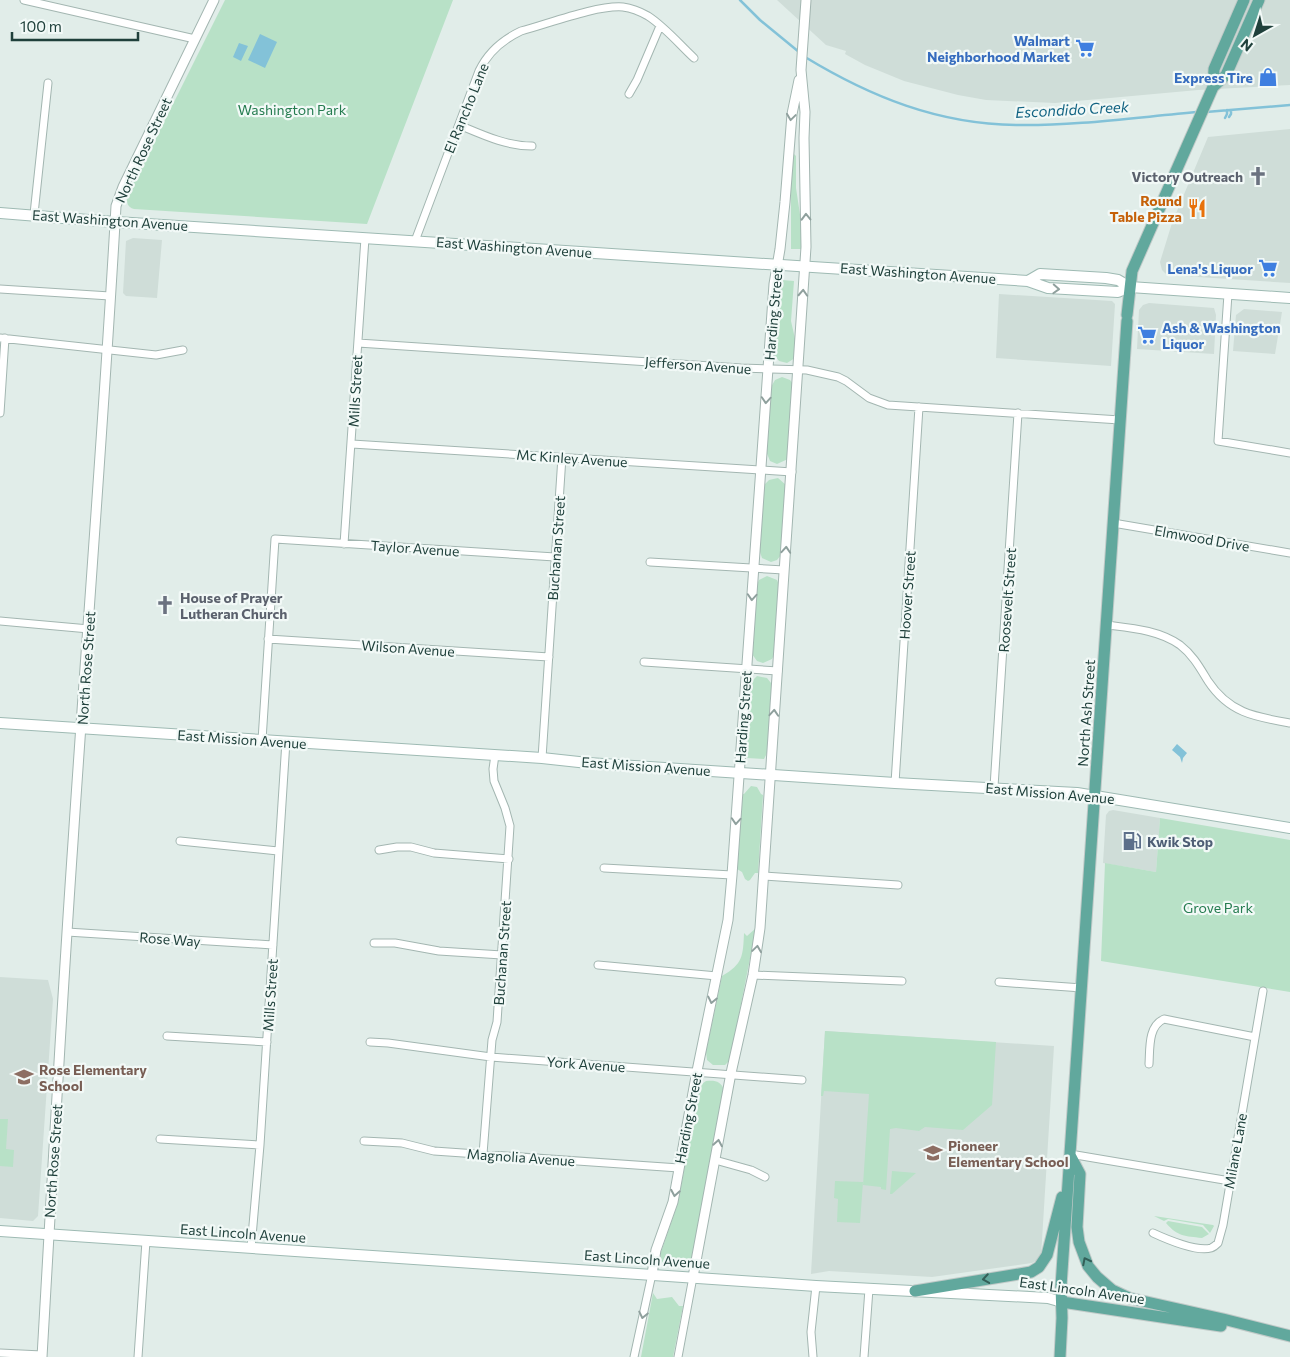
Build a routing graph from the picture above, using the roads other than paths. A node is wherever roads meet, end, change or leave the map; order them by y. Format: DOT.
graph roads {
  1 [pos="24,0"];
  2 [pos="214,0"];
  3 [pos="806,0"];
  4 [pos="1244,0"];
  5 [pos="1259,0"];
  6 [pos="660,26"];
  7 [pos="195,39"];
  8 [pos="694,58"];
  9 [pos="801,70"];
  10 [pos="48,83"];
  11 [pos="1213,87"];
  12 [pos="629,94"];
  13 [pos="459,125"];
  14 [pos="532,146"];
  15 [pos="0,213"];
  16 [pos="34,214"];
  17 [pos="115,222"];
  18 [pos="365,238"];
  19 [pos="415,241"];
  20 [pos="778,264"];
  21 [pos="805,266"];
  22 [pos="1130,287"];
  23 [pos="0,289"];
  24 [pos="1228,294"];
  25 [pos="110,296"];
  26 [pos="1290,298"];
  27 [pos="2,338"];
  28 [pos="358,343"];
  29 [pos="106,349"];
  30 [pos="183,350"];
  31 [pos="768,369"];
  32 [pos="799,370"];
  33 [pos="919,407"];
  34 [pos="0,413"];
  35 [pos="1018,413"];
  36 [pos="1120,420"];
  37 [pos="352,444"];
  38 [pos="1290,453"];
  39 [pos="562,457"];
  40 [pos="761,470"];
  41 [pos="792,472"];
  42 [pos="1113,523"];
  43 [pos="344,544"];
  44 [pos="1290,553"];
  45 [pos="555,557"];
  46 [pos="650,562"];
  47 [pos="754,568"];
  48 [pos="784,570"];
  49 [pos="0,621"];
  50 [pos="1107,624"];
  51 [pos="89,629"];
  52 [pos="268,639"];
  53 [pos="549,657"];
  54 [pos="644,662"];
  55 [pos="746,669"];
  56 [pos="778,671"];
  57 [pos="1290,722"];
  58 [pos="0,724"];
  59 [pos="82,728"];
  60 [pos="262,740"];
  61 [pos="286,742"];
  62 [pos="495,755"];
  63 [pos="542,758"];
  64 [pos="740,773"];
  65 [pos="770,774"];
  66 [pos="895,783"];
  67 [pos="994,787"];
  68 [pos="1095,795"];
  69 [pos="1290,828"];
  70 [pos="180,841"];
  71 [pos="380,850"];
  72 [pos="278,851"];
  73 [pos="509,859"];
  74 [pos="604,868"];
  75 [pos="732,875"];
  76 [pos="764,876"];
  77 [pos="898,885"];
  78 [pos="67,932"];
  79 [pos="374,943"];
  80 [pos="273,945"];
  81 [pos="502,956"];
  82 [pos="598,965"];
  83 [pos="753,975"];
  84 [pos="717,976"];
  85 [pos="902,981"];
  86 [pos="999,982"];
  87 [pos="1082,988"];
  88 [pos="1263,991"];
  89 [pos="167,1036"];
  90 [pos="1255,1037"];
  91 [pos="267,1042"];
  92 [pos="370,1042"];
  93 [pos="491,1057"];
  94 [pos="1149,1064"];
  95 [pos="697,1071"];
  96 [pos="731,1073"];
  97 [pos="802,1080"];
  98 [pos="160,1139"];
  99 [pos="364,1141"];
  100 [pos="260,1146"];
  101 [pos="483,1154"];
  102 [pos="1070,1154"];
  103 [pos="715,1160"];
  104 [pos="679,1168"];
  105 [pos="1068,1173"];
  106 [pos="765,1177"];
  107 [pos="1230,1181"];
  108 [pos="0,1232"];
  109 [pos="1153,1233"];
  110 [pos="48,1235"];
  111 [pos="146,1242"];
  112 [pos="251,1248"];
  113 [pos="652,1274"];
  114 [pos="693,1276"];
  115 [pos="816,1286"];
  116 [pos="869,1289"];
  117 [pos="914,1291"];
  118 [pos="1062,1302"];
  119 [pos="1290,1337"];
  120 [pos="0,1353"];
  121 [pos="42,1356"];
  122 [pos="138,1357"];
  123 [pos="634,1357"];
  124 [pos="678,1357"];
  125 [pos="813,1357"];
  126 [pos="864,1357"];
  127 [pos="1060,1357"];
  1 -- 7 [label="street"];
  2 -- 7 [label="street, North Rose Street"];
  3 -- 9 [label="street, Harding Street"];
  4 -- 11 [label="main road, North Ash Street"];
  5 -- 11 [label="main road, North Ash Street"];
  6 -- 8 [label="street, El Rancho Lane"];
  6 -- 12 [label="street"];
  6 -- 13 [label="street, El Rancho Lane"];
  7 -- 17 [label="street, North Rose Street"];
  9 -- 20 [label="street, Harding Street, one-way"];
  21 -- 9 [label="street, Harding Street, one-way"];
  10 -- 16 [label="street"];
  11 -- 22 [label="main road, North Ash Street"];
  13 -- 14 [label="street"];
  13 -- 19 [label="street, El Rancho Lane"];
  15 -- 16 [label="main road, East Washington Avenue"];
  16 -- 17 [label="main road, East Washington Avenue"];
  17 -- 18 [label="main road, East Washington Avenue"];
  17 -- 25 [label="street, North Rose Street"];
  18 -- 19 [label="main road, East Washington Avenue"];
  18 -- 28 [label="street, Mills Street"];
  19 -- 20 [label="main road, East Washington Avenue"];
  20 -- 21 [label="main road, East Washington Avenue"];
  20 -- 31 [label="street, Harding Street"];
  21 -- 22 [label="main road, East Washington Avenue"];
  32 -- 21 [label="street, Harding Street, one-way"];
  22 -- 24 [label="main road, East Washington Avenue"];
  22 -- 36 [label="main road, North Ash Street"];
  23 -- 25 [label="street"];
  24 -- 26 [label="main road, East Washington Avenue"];
  24 -- 38 [label="street"];
  25 -- 29 [label="street, North Rose Street"];
  27 -- 29 [label="street"];
  27 -- 34 [label="street"];
  28 -- 31 [label="street, Jefferson Avenue"];
  28 -- 37 [label="street, Mills Street"];
  29 -- 30 [label="street"];
  29 -- 51 [label="street, North Rose Street"];
  31 -- 32 [label="street, Jefferson Avenue"];
  31 -- 40 [label="street, Harding Street, one-way"];
  32 -- 33 [label="street, Jefferson Avenue"];
  32 -- 41 [label="street, Harding Street"];
  33 -- 35 [label="street, Jefferson Avenue"];
  33 -- 66 [label="street, Hoover Street"];
  35 -- 36 [label="street, Jefferson Avenue"];
  35 -- 67 [label="street, Roosevelt Street"];
  36 -- 42 [label="main road, North Ash Street"];
  37 -- 39 [label="street, Mc Kinley Avenue"];
  37 -- 43 [label="street, Mills Street"];
  39 -- 40 [label="street, Mc Kinley Avenue"];
  39 -- 45 [label="street, Buchanan Street"];
  40 -- 41 [label="street, Mc Kinley Avenue"];
  40 -- 47 [label="street, Harding Street"];
  48 -- 41 [label="street, Harding Street, one-way"];
  42 -- 44 [label="street, Elmwood Drive"];
  42 -- 50 [label="main road, North Ash Street"];
  43 -- 45 [label="street, Taylor Avenue"];
  43 -- 52 [label="street, Taylor Avenue"];
  45 -- 53 [label="street, Buchanan Street"];
  46 -- 47 [label="street"];
  47 -- 48 [label="street"];
  47 -- 55 [label="street, Harding Street, one-way"];
  48 -- 56 [label="street, Harding Street"];
  49 -- 51 [label="street"];
  50 -- 57 [label="street"];
  50 -- 68 [label="main road, North Ash Street"];
  51 -- 59 [label="street, North Rose Street"];
  52 -- 53 [label="street, Wilson Avenue"];
  52 -- 60 [label="street"];
  53 -- 63 [label="street, Buchanan Street"];
  54 -- 55 [label="street"];
  55 -- 56 [label="street"];
  55 -- 64 [label="street, Harding Street"];
  65 -- 56 [label="street, Harding Street, one-way"];
  58 -- 59 [label="main road, East Mission Avenue"];
  59 -- 60 [label="main road, East Mission Avenue"];
  59 -- 78 [label="street, North Rose Street"];
  60 -- 61 [label="main road, East Mission Avenue"];
  61 -- 62 [label="main road, East Mission Avenue"];
  61 -- 72 [label="street, Mills Street"];
  62 -- 63 [label="main road, East Mission Avenue"];
  62 -- 73 [label="street, Buchanan Street"];
  63 -- 64 [label="main road, East Mission Avenue"];
  64 -- 65 [label="main road, East Mission Avenue"];
  64 -- 75 [label="street, Harding Street, one-way"];
  65 -- 66 [label="main road, East Mission Avenue"];
  65 -- 76 [label="street, Harding Street"];
  66 -- 67 [label="main road, East Mission Avenue"];
  67 -- 68 [label="main road, East Mission Avenue"];
  68 -- 69 [label="main road, East Mission Avenue"];
  68 -- 87 [label="main road, North Ash Street"];
  70 -- 72 [label="street"];
  71 -- 73 [label="street"];
  72 -- 80 [label="street, Mills Street"];
  73 -- 81 [label="street, Buchanan Street"];
  74 -- 75 [label="street"];
  75 -- 84 [label="street, Harding Street"];
  76 -- 77 [label="street"];
  83 -- 76 [label="street, Harding Street, one-way"];
  78 -- 80 [label="street, Rose Way"];
  78 -- 110 [label="street, North Rose Street"];
  79 -- 81 [label="street"];
  80 -- 91 [label="street, Mills Street"];
  81 -- 93 [label="street, Buchanan Street"];
  82 -- 84 [label="street"];
  83 -- 85 [label="street"];
  83 -- 96 [label="street, Harding Street"];
  84 -- 95 [label="street, Harding Street, one-way"];
  86 -- 87 [label="street"];
  87 -- 102 [label="main road, North Ash Street"];
  88 -- 90 [label="street, Milane Lane"];
  89 -- 91 [label="street"];
  90 -- 94 [label="street"];
  90 -- 107 [label="street, Milane Lane"];
  91 -- 100 [label="street, Mills Street"];
  92 -- 93 [label="street, York Avenue"];
  93 -- 95 [label="street, York Avenue"];
  93 -- 101 [label="street, Buchanan Street"];
  95 -- 96 [label="street, York Avenue"];
  95 -- 104 [label="street, Harding Street"];
  96 -- 97 [label="street, York Avenue"];
  103 -- 96 [label="street, Harding Street, one-way"];
  98 -- 100 [label="street"];
  99 -- 101 [label="street, Magnolia Avenue"];
  100 -- 112 [label="street, Mills Street"];
  101 -- 104 [label="street, Magnolia Avenue"];
  102 -- 105 [label="main road, North Ash Street"];
  102 -- 107 [label="street"];
  119 -- 102 [label="main road, one-way"];
  103 -- 106 [label="street"];
  103 -- 114 [label="street, Harding Street"];
  104 -- 113 [label="street, Harding Street, one-way"];
  105 -- 117 [label="main road, one-way"];
  105 -- 118 [label="main road, North Ash Street"];
  107 -- 109 [label="street, Milane Lane"];
  108 -- 110 [label="main road, East Lincoln Avenue"];
  110 -- 111 [label="main road, East Lincoln Avenue"];
  110 -- 121 [label="street, North Rose Street"];
  111 -- 112 [label="main road, East Lincoln Avenue"];
  111 -- 122 [label="street"];
  112 -- 113 [label="main road, East Lincoln Avenue"];
  113 -- 114 [label="main road, East Lincoln Avenue"];
  113 -- 123 [label="street, Harding Street, one-way"];
  114 -- 115 [label="main road, East Lincoln Avenue"];
  114 -- 124 [label="street, Harding Street"];
  115 -- 116 [label="main road, East Lincoln Avenue"];
  115 -- 125 [label="street"];
  116 -- 117 [label="main road, East Lincoln Avenue"];
  116 -- 126 [label="street"];
  117 -- 118 [label="main road, East Lincoln Avenue"];
  118 -- 119 [label="main road, East Lincoln Avenue"];
  118 -- 127 [label="main road, North Ash Street"];
  120 -- 121 [label="street"];
}
